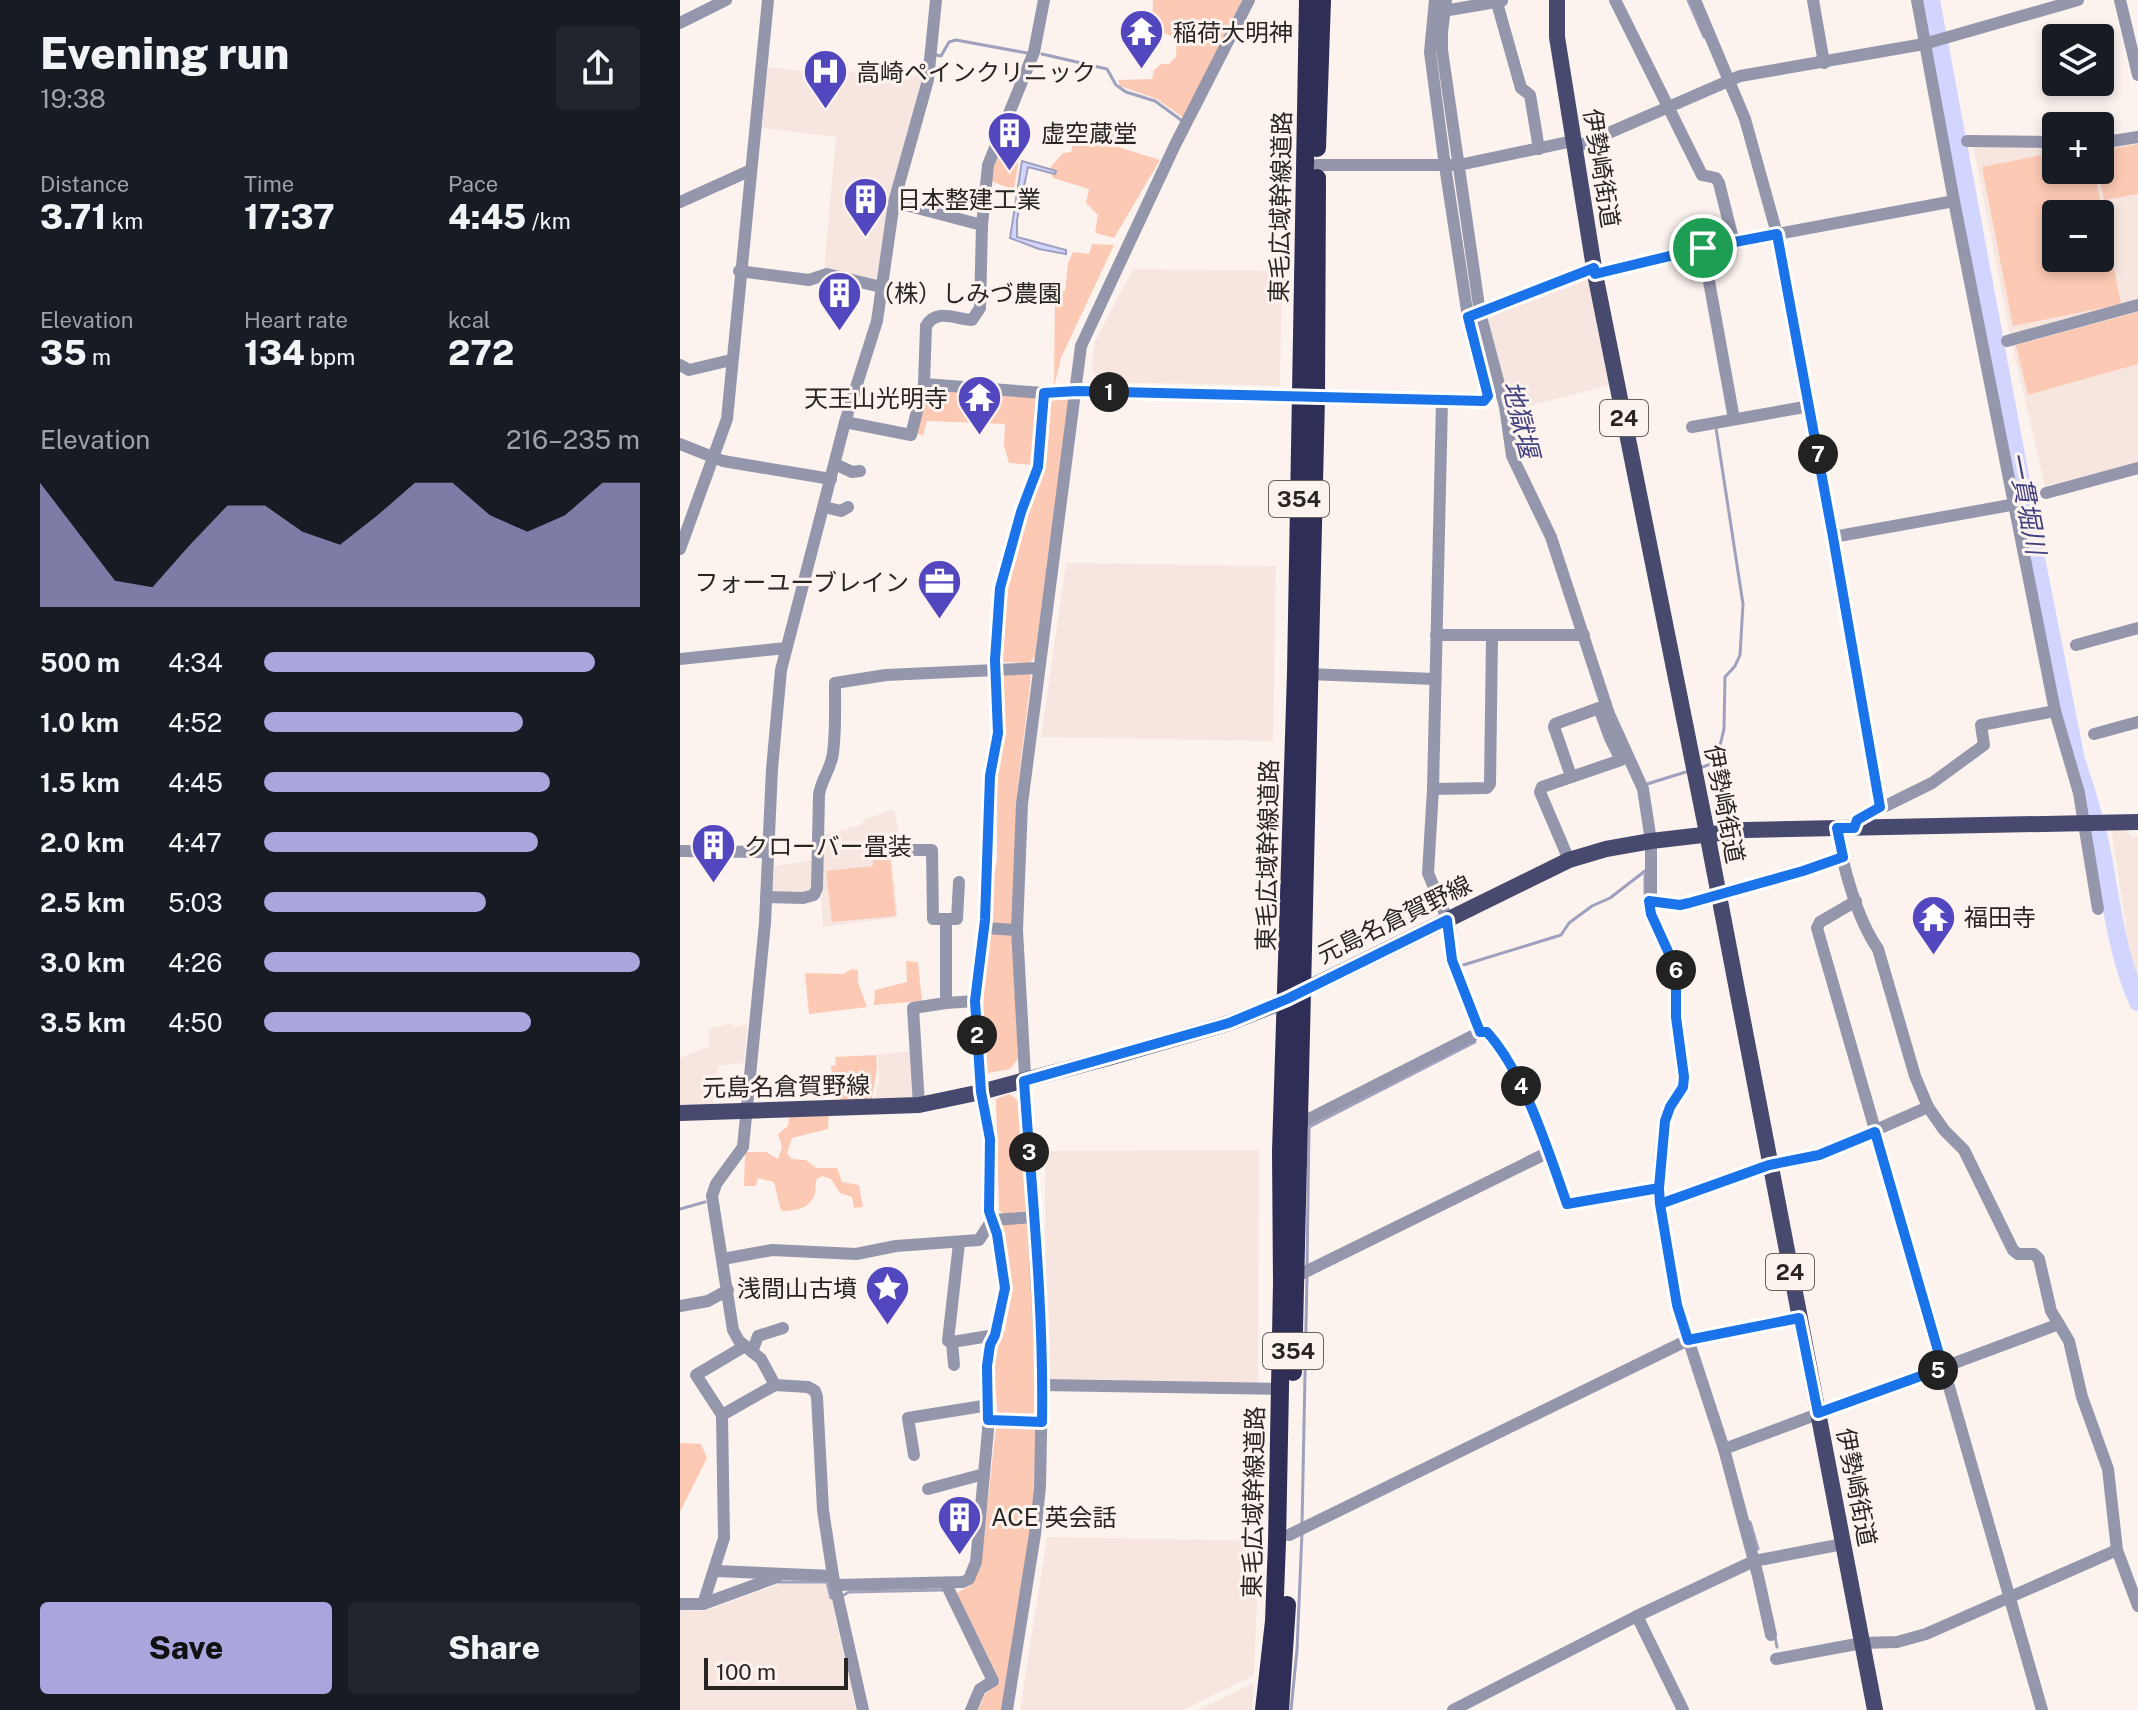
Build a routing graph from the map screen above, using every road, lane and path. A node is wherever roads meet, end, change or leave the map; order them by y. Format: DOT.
graph roads {
  1 [pos="726,0"];
  2 [pos="768,0"];
  3 [pos="936,0"];
  4 [pos="1044,0"];
  5 [pos="1249,0"];
  6 [pos="1308,0"];
  7 [pos="1322,0"];
  8 [pos="1557,0"];
  9 [pos="1615,0"];
  10 [pos="1695,0"];
  11 [pos="1813,0"];
  12 [pos="1917,0"];
  13 [pos="2078,0"];
  14 [pos="2120,0"];
  15 [pos="1501,1"];
  16 [pos="1440,6"];
  17 [pos="680,23"];
  18 [pos="1926,44"];
  19 [pos="1824,63"];
  20 [pos="2138,75"];
  21 [pos="1730,82"];
  22 [pos="1670,109"];
  23 [pos="2138,137"];
  24 [pos="1967,141"];
  25 [pos="2114,141"];
  26 [pos="2042,142"];
  27 [pos="1574,144"];
  28 [pos="1539,149"];
  29 [pos="1317,165"];
  30 [pos="1459,165"];
  31 [pos="1445,166"];
  32 [pos="749,171"];
  33 [pos="1954,201"];
  34 [pos="680,202"];
  35 [pos="894,202"];
  36 [pos="982,225"];
  37 [pos="1777,234"];
  38 [pos="1734,243"];
  39 [pos="1703,248"];
  40 [pos="739,271"];
  41 [pos="1595,271"];
  42 [pos="881,287"];
  43 [pos="2138,305"];
  44 [pos="1474,315"];
  45 [pos="2007,341"];
  46 [pos="731,360"];
  47 [pos="680,365"];
  48 [pos="924,384"];
  49 [pos="1077,391"];
  50 [pos="1044,393"];
  51 [pos="1309,398"];
  52 [pos="1442,402"];
  53 [pos="1810,406"];
  54 [pos="1734,419"];
  55 [pos="845,422"];
  56 [pos="1692,427"];
  57 [pos="680,444"];
  58 [pos="712,458"];
  59 [pos="835,464"];
  60 [pos="2138,468"];
  61 [pos="860,471"];
  62 [pos="831,479"];
  63 [pos="2046,493"];
  64 [pos="2016,504"];
  65 [pos="824,507"];
  66 [pos="848,507"];
  67 [pos="1833,537"];
  68 [pos="680,549"];
  69 [pos="2138,628"];
  70 [pos="1436,635"];
  71 [pos="1584,635"];
  72 [pos="1492,637"];
  73 [pos="2076,645"];
  74 [pos="786,648"];
  75 [pos="680,659"];
  76 [pos="997,668"];
  77 [pos="1039,668"];
  78 [pos="1308,674"];
  79 [pos="1435,679"];
  80 [pos="2055,711"];
  81 [pos="2138,722"];
  82 [pos="2094,734"];
  83 [pos="1619,747"];
  84 [pos="1571,776"];
  85 [pos="1433,789"];
  86 [pos="1880,807"];
  87 [pos="2084,822"];
  88 [pos="2138,822"];
  89 [pos="1846,828"];
  90 [pos="1707,833"];
  91 [pos="1651,841"];
  92 [pos="905,850"];
  93 [pos="680,851"];
  94 [pos="768,852"];
  95 [pos="1843,857"];
  96 [pos="1569,860"];
  97 [pos="959,882"];
  98 [pos="1717,895"];
  99 [pos="766,897"];
  100 [pos="1649,901"];
  101 [pos="1856,901"];
  102 [pos="2098,909"];
  103 [pos="946,920"];
  104 [pos="1447,920"];
  105 [pos="983,928"];
  106 [pos="1017,930"];
  107 [pos="1295,995"];
  108 [pos="975,1001"];
  109 [pos="946,1003"];
  110 [pos="1480,1032"];
  111 [pos="1024,1081"];
  112 [pos="981,1092"];
  113 [pos="919,1105"];
  114 [pos="1928,1107"];
  115 [pos="746,1110"];
  116 [pos="680,1113"];
  117 [pos="1297,1125"];
  118 [pos="1875,1132"];
  119 [pos="1549,1152"];
  120 [pos="1769,1165"];
  121 [pos="1659,1188"];
  122 [pos="1660,1204"];
  123 [pos="1034,1217"];
  124 [pos="992,1220"];
  125 [pos="959,1243"];
  126 [pos="723,1259"];
  127 [pos="1295,1277"];
  128 [pos="728,1290"];
  129 [pos="680,1306"];
  130 [pos="1799,1318"];
  131 [pos="2059,1324"];
  132 [pos="783,1328"];
  133 [pos="995,1335"];
  134 [pos="1688,1340"];
  135 [pos="948,1341"];
  136 [pos="748,1349"];
  137 [pos="954,1365"];
  138 [pos="1943,1368"];
  139 [pos="775,1385"];
  140 [pos="1042,1385"];
  141 [pos="1280,1389"];
  142 [pos="989,1405"];
  143 [pos="1818,1413"];
  144 [pos="722,1415"];
  145 [pos="988,1420"];
  146 [pos="1042,1422"];
  147 [pos="1724,1449"];
  148 [pos="914,1455"];
  149 [pos="984,1474"];
  150 [pos="928,1489"];
  151 [pos="1289,1535"];
  152 [pos="1843,1544"];
  153 [pos="2117,1550"];
  154 [pos="1754,1561"];
  155 [pos="716,1571"];
  156 [pos="783,1574"];
  157 [pos="834,1581"];
  158 [pos="946,1584"];
  159 [pos="2009,1595"];
  160 [pos="680,1604"];
  161 [pos="703,1604"];
  162 [pos="2138,1606"];
  163 [pos="1637,1616"];
  164 [pos="1771,1635"];
  165 [pos="1862,1643"];
  166 [pos="1776,1659"];
  167 [pos="863,1710"];
  168 [pos="971,1710"];
  169 [pos="1009,1710"];
  170 [pos="1264,1710"];
  171 [pos="1280,1710"];
  172 [pos="1453,1710"];
  173 [pos="1683,1710"];
  174 [pos="1875,1710"];
  175 [pos="2042,1710"];
  1 -- 17 [label="street"];
  2 -- 32 [label="street"];
  3 -- 35 [label="street"];
  4 -- 36 [label="street"];
  5 -- 49 [label="street"];
  6 -- 51 [label="highway, 東毛広域幹線道路 / 354"];
  7 -- 29 [label="highway, 東毛広域幹線道路 / 354"];
  8 -- 27 [label="main road, 伊勢崎街道 / 24"];
  9 -- 22 [label="street"];
  10 -- 21 [label="street"];
  11 -- 19 [label="street"];
  12 -- 18 [label="street"];
  13 -- 18 [label="street"];
  14 -- 20 [label="street"];
  15 -- 16 [label="street"];
  15 -- 28 [label="street"];
  16 -- 30 [label="street"];
  16 -- 31 [label="street"];
  18 -- 19 [label="street"];
  18 -- 33 [label="street"];
  19 -- 21 [label="street"];
  21 -- 22 [label="street"];
  21 -- 37 [label="street"];
  22 -- 27 [label="street"];
  22 -- 38 [label="street"];
  23 -- 25 [label="street"];
  24 -- 26 [label="street"];
  27 -- 28 [label="street"];
  27 -- 41 [label="main road, 伊勢崎街道 / 24"];
  28 -- 30 [label="street"];
  29 -- 31 [label="street"];
  29 -- 51 [label="highway, 東毛広域幹線道路 / 354"];
  30 -- 31 [label="street"];
  30 -- 44 [label="street"];
  31 -- 44 [label="street"];
  32 -- 34 [label="street"];
  32 -- 40 [label="street"];
  33 -- 37 [label="street"];
  33 -- 64 [label="street"];
  35 -- 36 [label="street"];
  35 -- 42 [label="street"];
  36 -- 48 [label="street"];
  37 -- 38 [label="street"];
  37 -- 53 [label="street"];
  38 -- 39 [label="street"];
  39 -- 41 [label="street"];
  39 -- 54 [label="street"];
  40 -- 42 [label="street"];
  40 -- 46 [label="street"];
  41 -- 44 [label="street"];
  41 -- 90 [label="main road, 伊勢崎街道 / 24"];
  42 -- 55 [label="street"];
  43 -- 45 [label="street"];
  44 -- 52 [label="street"];
  44 -- 71 [label="street"];
  46 -- 47 [label="street"];
  46 -- 58 [label="street"];
  48 -- 50 [label="street"];
  48 -- 55 [label="street"];
  49 -- 50 [label="street"];
  49 -- 51 [label="street"];
  49 -- 77 [label="street"];
  50 -- 76 [label="street"];
  51 -- 52 [label="street"];
  51 -- 78 [label="highway, 東毛広域幹線道路 / 354"];
  51 -- 107 [label="highway, 東毛広域幹線道路 / 354"];
  52 -- 70 [label="street"];
  53 -- 54 [label="street"];
  53 -- 67 [label="street"];
  54 -- 56 [label="street"];
  55 -- 59 [label="street"];
  57 -- 58 [label="street"];
  58 -- 62 [label="street"];
  58 -- 68 [label="street"];
  59 -- 61 [label="street"];
  59 -- 62 [label="street"];
  60 -- 63 [label="street"];
  62 -- 65 [label="street"];
  64 -- 67 [label="street"];
  64 -- 80 [label="street"];
  65 -- 66 [label="street"];
  65 -- 74 [label="street"];
  67 -- 86 [label="street"];
  69 -- 73 [label="street"];
  70 -- 72 [label="street"];
  70 -- 79 [label="street"];
  71 -- 72 [label="street"];
  71 -- 83 [label="street"];
  72 -- 85 [label="street"];
  74 -- 75 [label="street"];
  74 -- 94 [label="street"];
  76 -- 77 [label="street"];
  76 -- 99 [label="street"];
  76 -- 105 [label="street"];
  77 -- 106 [label="street"];
  78 -- 79 [label="street"];
  78 -- 107 [label="highway, 東毛広域幹線道路 / 354"];
  79 -- 85 [label="street"];
  80 -- 86 [label="street"];
  80 -- 87 [label="street"];
  81 -- 82 [label="street"];
  83 -- 84 [label="street"];
  83 -- 84 [label="street"];
  83 -- 91 [label="street"];
  84 -- 96 [label="street"];
  85 -- 104 [label="street"];
  86 -- 89 [label="street"];
  87 -- 88 [label="main road, 元島名倉賀野線"];
  87 -- 89 [label="main road, 元島名倉賀野線"];
  87 -- 102 [label="street"];
  89 -- 90 [label="main road, 元島名倉賀野線"];
  89 -- 95 [label="street"];
  90 -- 91 [label="main road, 元島名倉賀野線"];
  90 -- 98 [label="main road, 伊勢崎街道 / 24"];
  91 -- 96 [label="main road, 元島名倉賀野線"];
  91 -- 100 [label="street"];
  92 -- 103 [label="street"];
  93 -- 94 [label="street"];
  94 -- 99 [label="street"];
  95 -- 98 [label="street"];
  95 -- 101 [label="street"];
  96 -- 104 [label="main road, 元島名倉賀野線"];
  97 -- 103 [label="street"];
  98 -- 100 [label="street"];
  98 -- 120 [label="main road, 伊勢崎街道 / 24"];
  99 -- 115 [label="street"];
  100 -- 121 [label="street"];
  101 -- 114 [label="street"];
  101 -- 118 [label="street"];
  103 -- 109 [label="street"];
  104 -- 107 [label="main road, 元島名倉賀野線"];
  104 -- 110 [label="street"];
  105 -- 106 [label="street"];
  105 -- 108 [label="street"];
  106 -- 111 [label="street"];
  107 -- 111 [label="main road, 元島名倉賀野線"];
  107 -- 117 [label="highway, 東毛広域幹線道路 / 354"];
  107 -- 141 [label="highway, 東毛広域幹線道路 / 354"];
  108 -- 109 [label="street"];
  108 -- 112 [label="street"];
  109 -- 113 [label="street"];
  110 -- 117 [label="street"];
  110 -- 119 [label="street"];
  111 -- 112 [label="main road, 元島名倉賀野線"];
  111 -- 123 [label="street"];
  112 -- 113 [label="main road, 元島名倉賀野線"];
  112 -- 124 [label="street"];
  113 -- 115 [label="main road, 元島名倉賀野線"];
  114 -- 118 [label="street"];
  114 -- 131 [label="street"];
  115 -- 116 [label="main road, 元島名倉賀野線"];
  115 -- 126 [label="street"];
  117 -- 127 [label="highway, 東毛広域幹線道路 / 354"];
  118 -- 120 [label="street"];
  118 -- 138 [label="street"];
  119 -- 121 [label="street"];
  119 -- 127 [label="street"];
  120 -- 122 [label="street"];
  120 -- 130 [label="main road, 伊勢崎街道 / 24"];
  121 -- 122 [label="street"];
  122 -- 134 [label="street"];
  123 -- 124 [label="street"];
  123 -- 140 [label="street"];
  124 -- 125 [label="street"];
  124 -- 133 [label="street"];
  125 -- 126 [label="street"];
  125 -- 135 [label="street"];
  126 -- 128 [label="street"];
  127 -- 151 [label="highway, 東毛広域幹線道路 / 354"];
  128 -- 129 [label="street"];
  128 -- 136 [label="street"];
  130 -- 134 [label="street"];
  130 -- 143 [label="main road, 伊勢崎街道 / 24"];
  131 -- 138 [label="street"];
  131 -- 153 [label="street"];
  132 -- 136 [label="street"];
  133 -- 137 [label="street"];
  133 -- 142 [label="street"];
  134 -- 147 [label="street"];
  134 -- 151 [label="street"];
  136 -- 139 [label="street"];
  136 -- 144 [label="street"];
  138 -- 143 [label="street"];
  138 -- 159 [label="street"];
  139 -- 144 [label="street"];
  139 -- 157 [label="street"];
  140 -- 141 [label="street"];
  140 -- 146 [label="street"];
  141 -- 170 [label="highway, 東毛広域幹線道路 / 354"];
  142 -- 145 [label="street"];
  142 -- 148 [label="street"];
  143 -- 147 [label="street"];
  143 -- 152 [label="main road, 伊勢崎街道 / 24"];
  144 -- 155 [label="street"];
  145 -- 146 [label="street"];
  145 -- 149 [label="street"];
  146 -- 169 [label="street"];
  147 -- 154 [label="street"];
  149 -- 150 [label="street"];
  149 -- 158 [label="street"];
  151 -- 171 [label="highway, 東毛広域幹線道路 / 354"];
  152 -- 154 [label="street"];
  152 -- 165 [label="main road, 伊勢崎街道 / 24"];
  153 -- 159 [label="street"];
  153 -- 162 [label="street"];
  154 -- 163 [label="street"];
  154 -- 164 [label="street"];
  155 -- 156 [label="street"];
  155 -- 161 [label="street"];
  156 -- 157 [label="street"];
  156 -- 161 [label="street"];
  157 -- 158 [label="street"];
  157 -- 167 [label="street"];
  158 -- 168 [label="street"];
  159 -- 165 [label="street"];
  159 -- 175 [label="street"];
  160 -- 161 [label="street"];
  163 -- 172 [label="street"];
  163 -- 173 [label="street"];
  165 -- 166 [label="street"];
  165 -- 174 [label="main road, 伊勢崎街道 / 24"];
}
